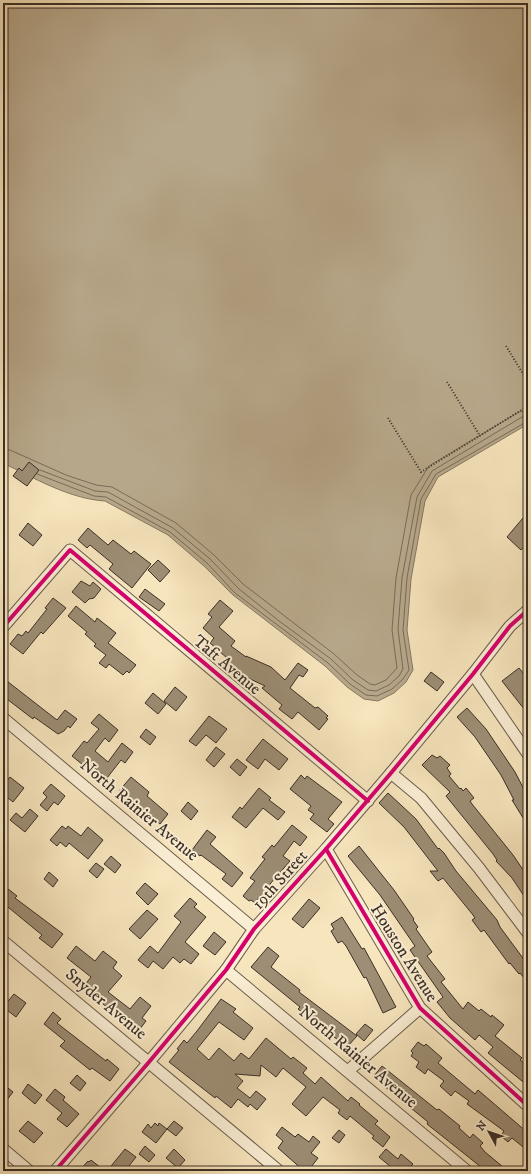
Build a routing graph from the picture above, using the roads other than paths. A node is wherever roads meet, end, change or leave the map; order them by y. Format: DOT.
graph roads {
  1 [pos="528,610"];
  2 [pos="3,626"];
  3 [pos="473,674"];
  4 [pos="3,718"];
  5 [pos="528,754"];
  6 [pos="391,774"];
  7 [pos="368,801"];
  8 [pos="326,849"];
  9 [pos="254,929"];
  10 [pos="528,933"];
  11 [pos="3,942"];
  12 [pos="226,970"];
  13 [pos="420,1008"];
  14 [pos="149,1062"];
  15 [pos="348,1071"];
  16 [pos="528,1106"];
  17 [pos="3,1149"];
  18 [pos="29,1171"];
  19 [pos="55,1171"];
  20 [pos="279,1171"];
  21 [pos="467,1171"];
  1 -- 3 [label="street, 19th Street"];
  2 -- 7 [label="street, Taft Avenue"];
  3 -- 5 [label="street"];
  3 -- 6 [label="street, 19th Street"];
  4 -- 9 [label="street, North Rainier Avenue"];
  6 -- 7 [label="street, 19th Street"];
  6 -- 10 [label="street"];
  7 -- 8 [label="street, 19th Street"];
  8 -- 9 [label="street, 19th Street"];
  8 -- 13 [label="street, Houston Avenue"];
  9 -- 12 [label="street, 19th Street"];
  11 -- 14 [label="street, Snyder Avenue"];
  12 -- 14 [label="street, 19th Street"];
  12 -- 15 [label="street, North Rainier Avenue"];
  13 -- 15 [label="street"];
  13 -- 16 [label="street, Houston Avenue"];
  14 -- 19 [label="street, 19th Street"];
  14 -- 20 [label="street, Snyder Avenue"];
  15 -- 21 [label="street, North Rainier Avenue"];
  17 -- 18 [label="street"];
}
